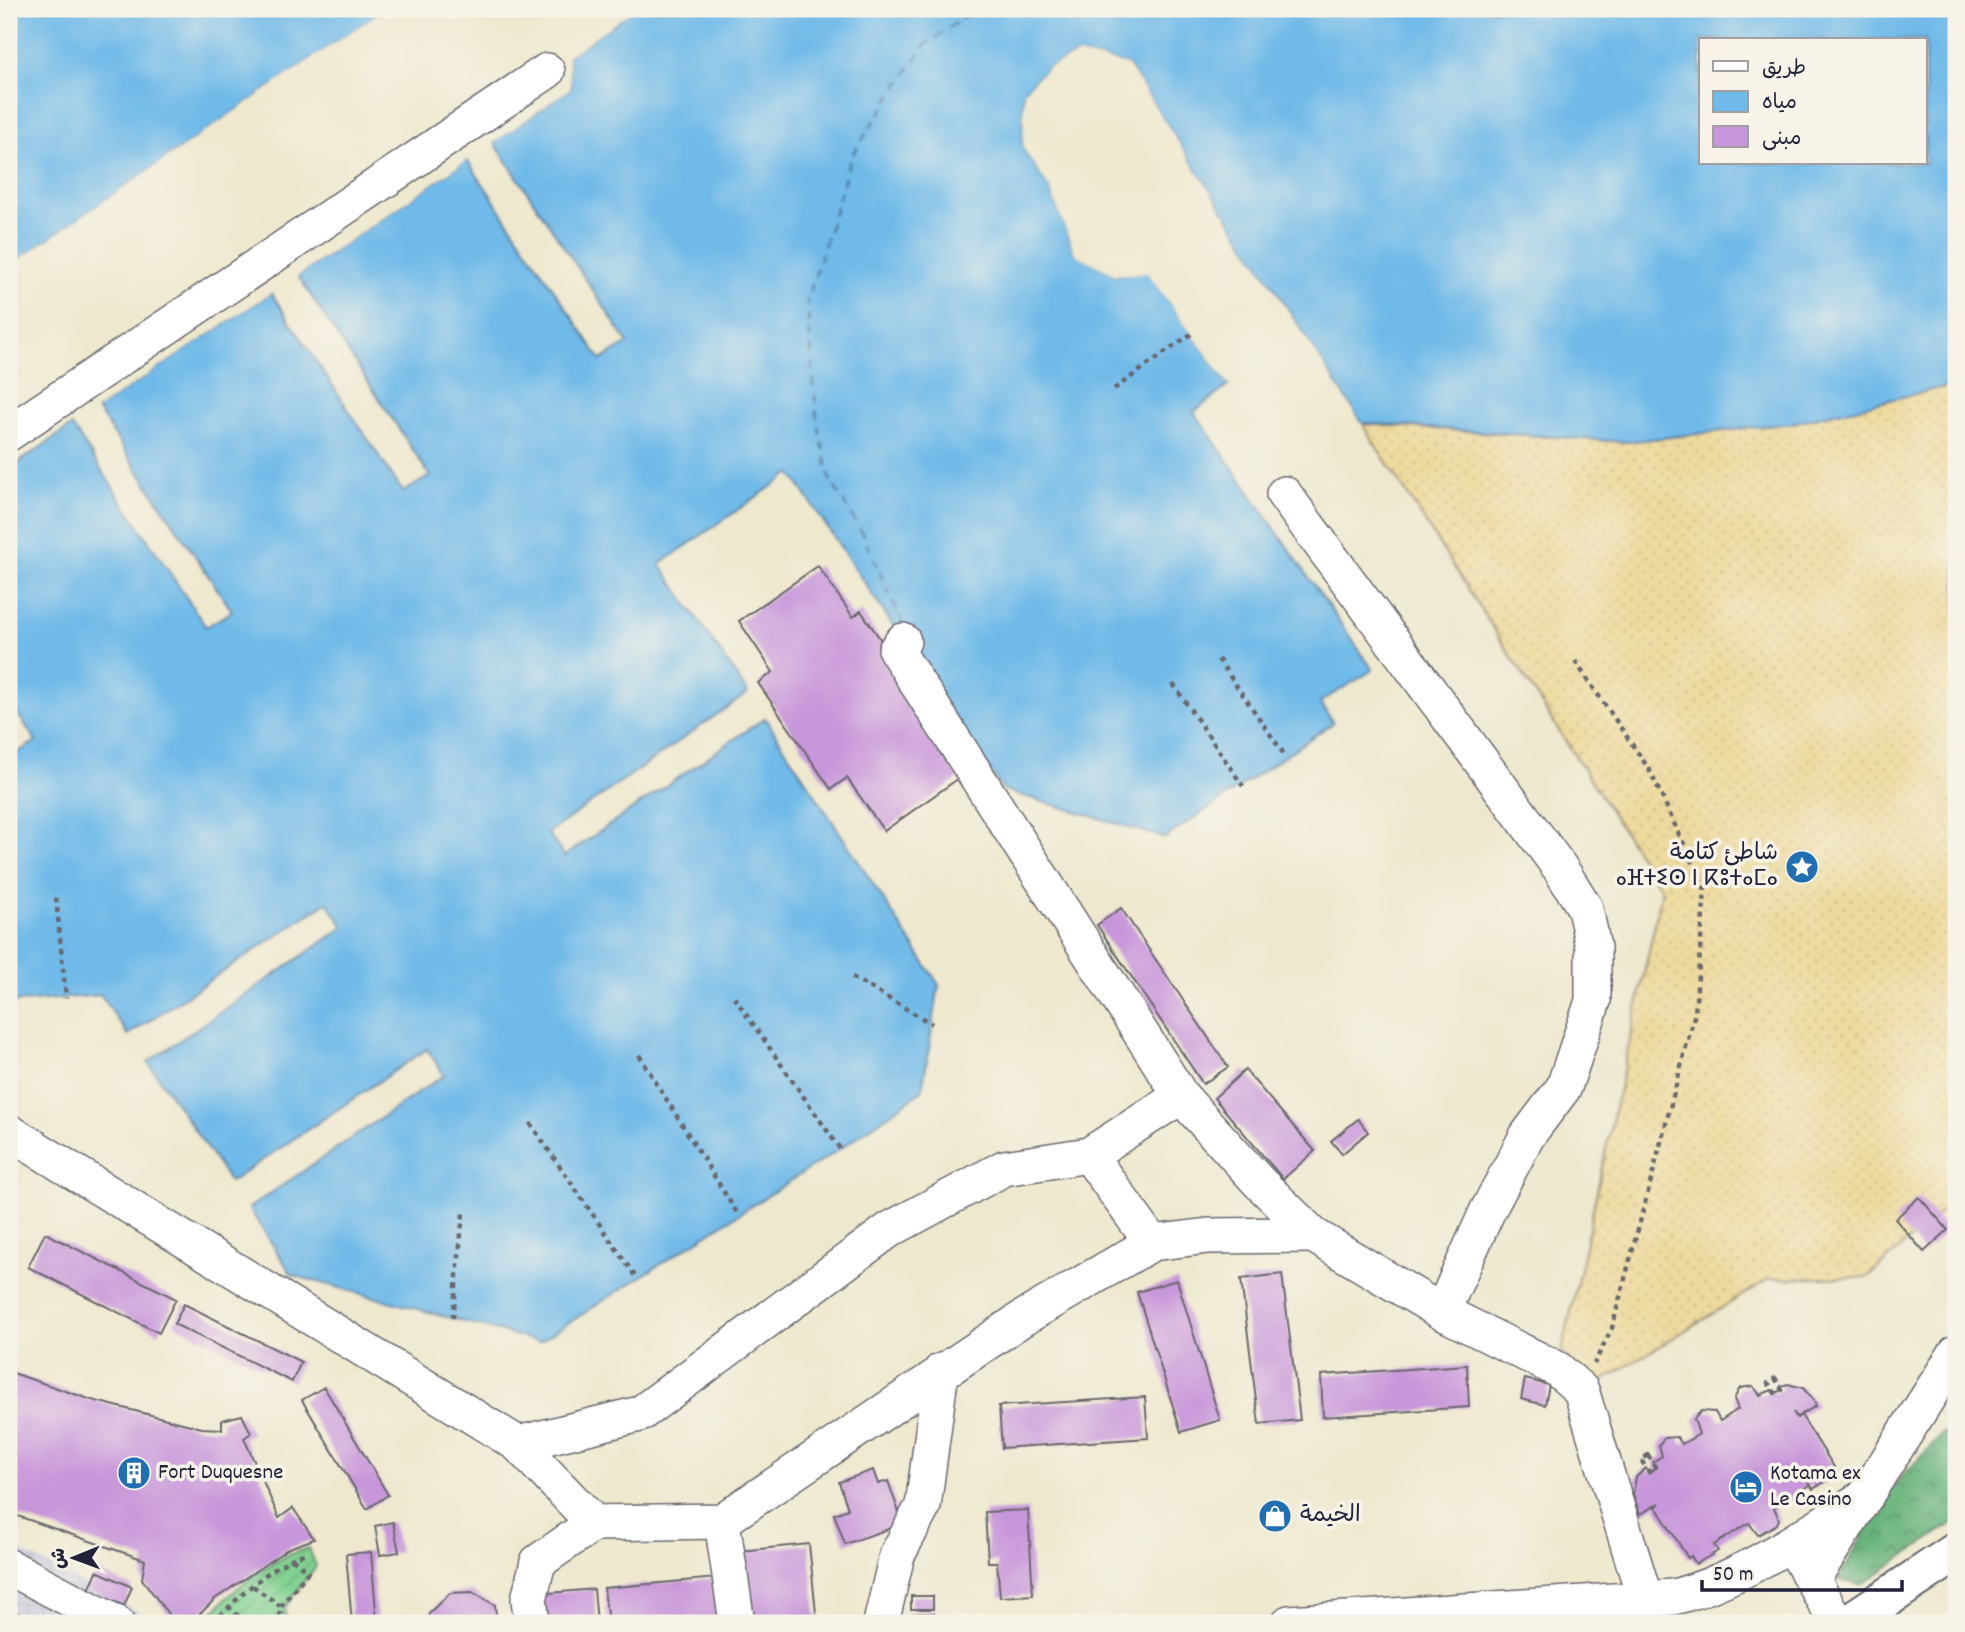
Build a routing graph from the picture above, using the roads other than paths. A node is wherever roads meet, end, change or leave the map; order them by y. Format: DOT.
graph roads {
  1 [pos="547,71"];
  2 [pos="9,433"];
  3 [pos="1284,494"];
  4 [pos="903,640"];
  5 [pos="1181,1096"];
  6 [pos="9,1132"];
  7 [pos="1089,1155"];
  8 [pos="1314,1235"];
  9 [pos="1152,1243"];
  10 [pos="1442,1312"];
  11 [pos="1956,1353"];
  12 [pos="941,1371"];
  13 [pos="518,1444"];
  14 [pos="1866,1496"];
  15 [pos="722,1521"];
  16 [pos="594,1523"];
  17 [pos="1791,1542"];
  18 [pos="1956,1552"];
  19 [pos="9,1567"];
  20 [pos="1812,1580"];
  21 [pos="1636,1607"];
  22 [pos="116,1623"];
  23 [pos="532,1623"];
  24 [pos="737,1623"];
  25 [pos="881,1623"];
  26 [pos="1289,1623"];
  27 [pos="1837,1623"];
  28 [pos="1849,1623"];
  1 -- 2 [label="street"];
  3 -- 10 [label="street"];
  4 -- 5 [label="street"];
  5 -- 7 [label="street"];
  5 -- 8 [label="street"];
  6 -- 13 [label="street"];
  7 -- 9 [label="street"];
  7 -- 13 [label="street"];
  8 -- 9 [label="street"];
  8 -- 10 [label="street"];
  9 -- 12 [label="street"];
  10 -- 21 [label="street"];
  11 -- 14 [label="street"];
  12 -- 15 [label="street"];
  12 -- 25 [label="street"];
  13 -- 16 [label="street"];
  14 -- 17 [label="street"];
  14 -- 20 [label="street"];
  15 -- 16 [label="street"];
  15 -- 24 [label="street"];
  16 -- 23 [label="street"];
  17 -- 20 [label="street"];
  17 -- 21 [label="street"];
  18 -- 28 [label="main road"];
  19 -- 22 [label="street"];
  20 -- 27 [label="street"];
  21 -- 26 [label="street"];
}
